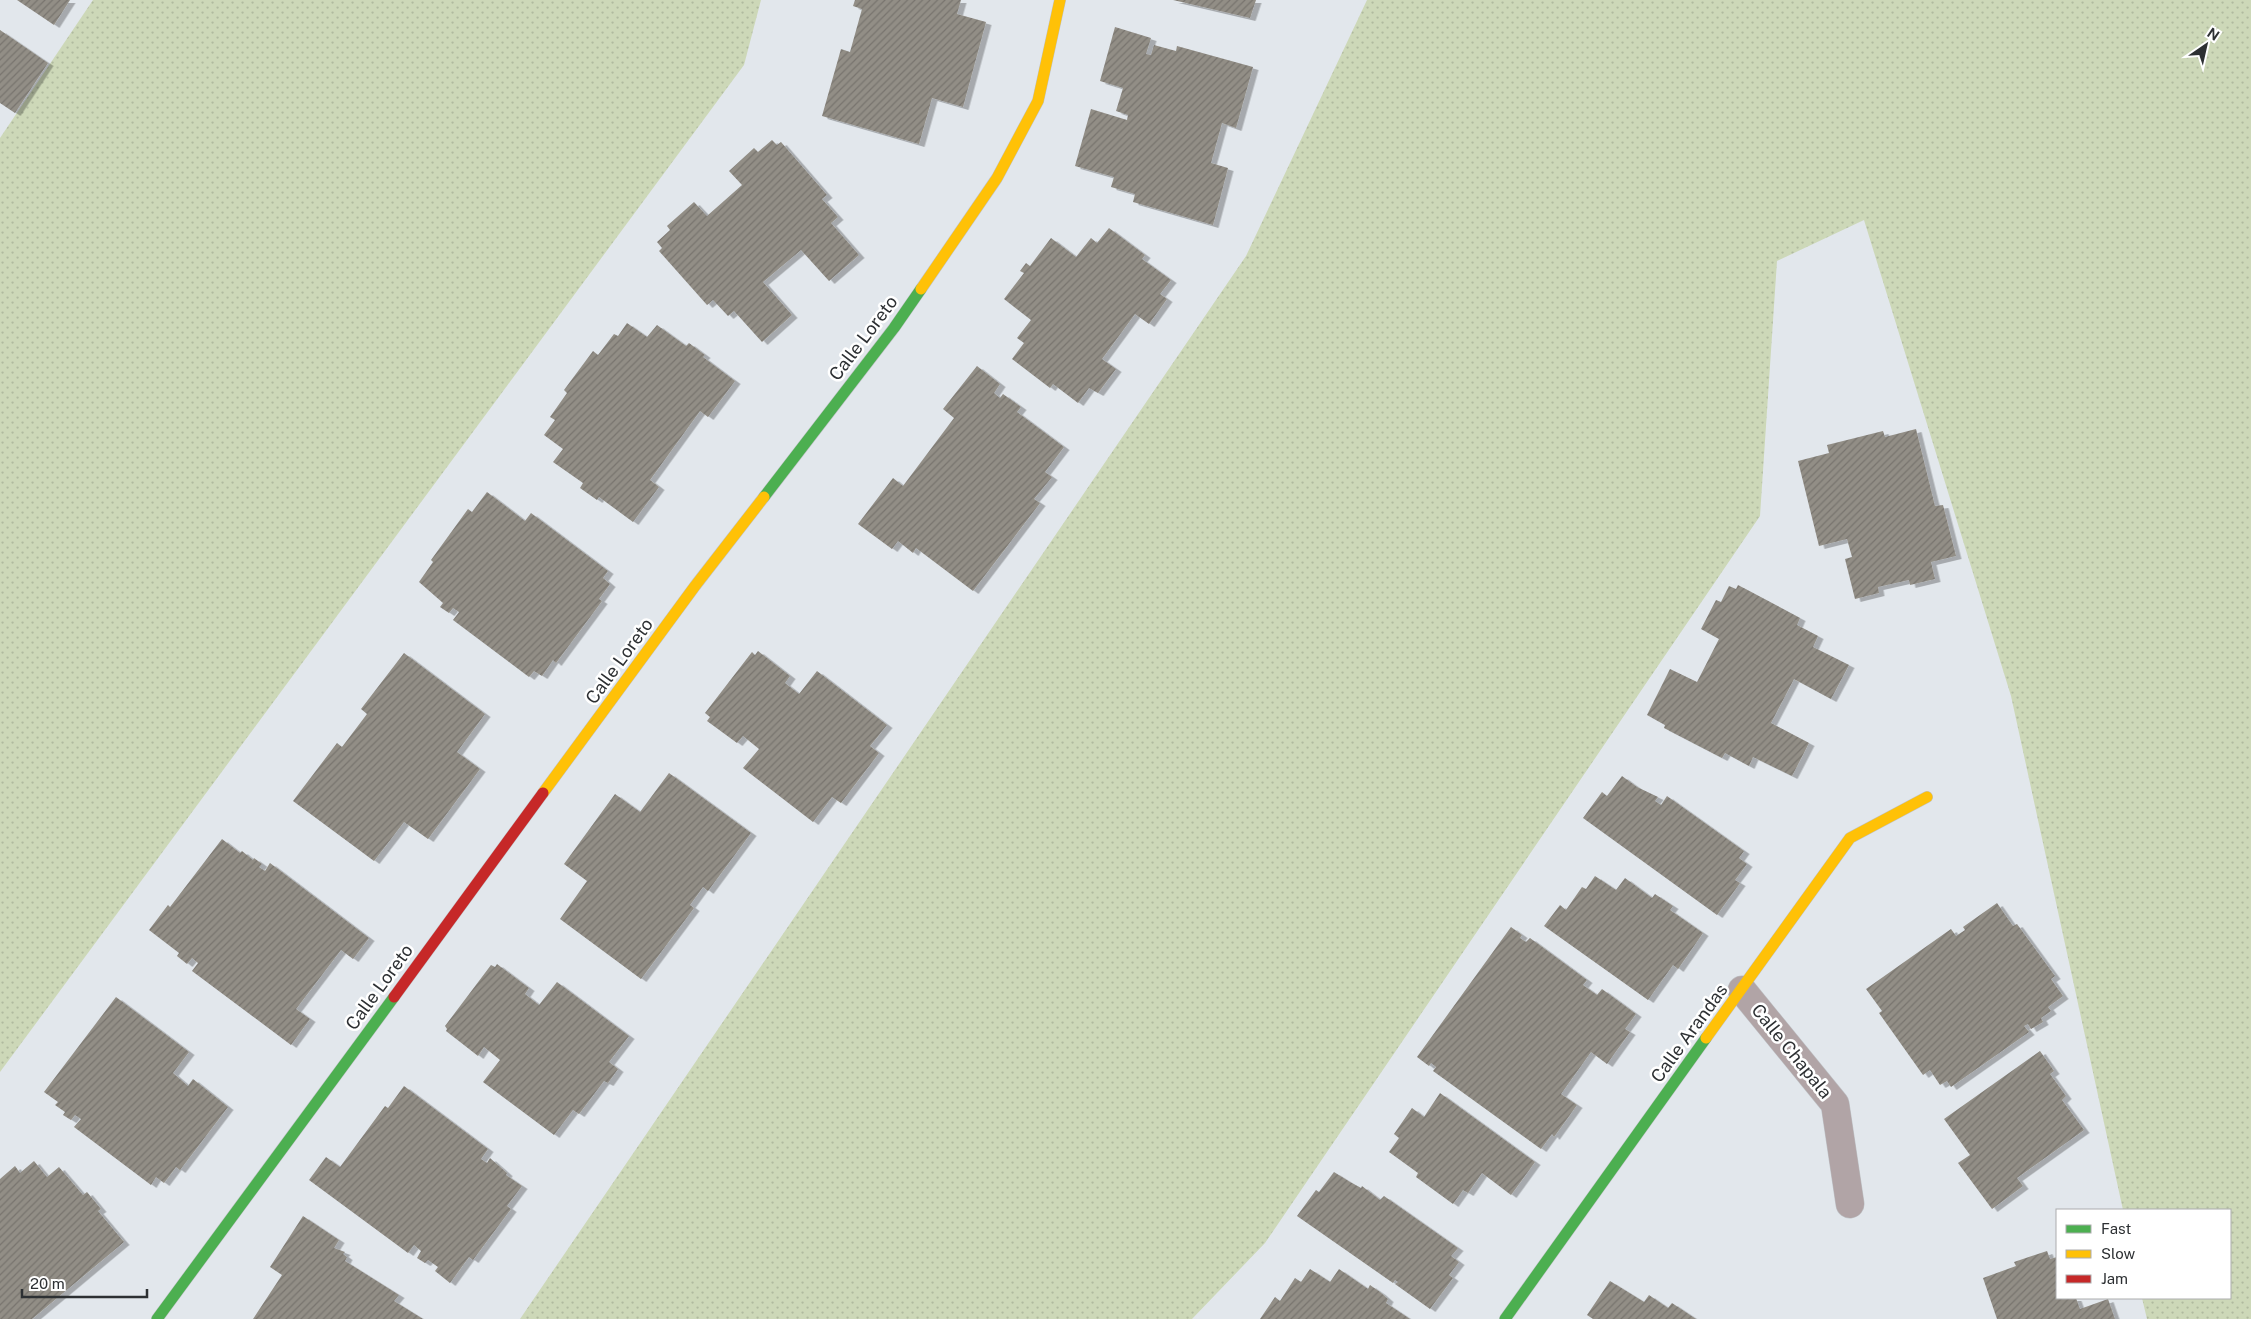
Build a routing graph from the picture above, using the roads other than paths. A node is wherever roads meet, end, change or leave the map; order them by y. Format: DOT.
graph roads {
  1 [pos="1060,0"];
  2 [pos="1927,798"];
  3 [pos="1742,990"];
  4 [pos="1850,1204"];
  5 [pos="157,1319"];
  6 [pos="1505,1319"];
  1 -- 5 [label="street, Calle Loreto"];
  2 -- 3 [label="street, Calle Arandas"];
  3 -- 4 [label="street, Calle Chapala"];
  3 -- 6 [label="street, Calle Arandas"];
}
